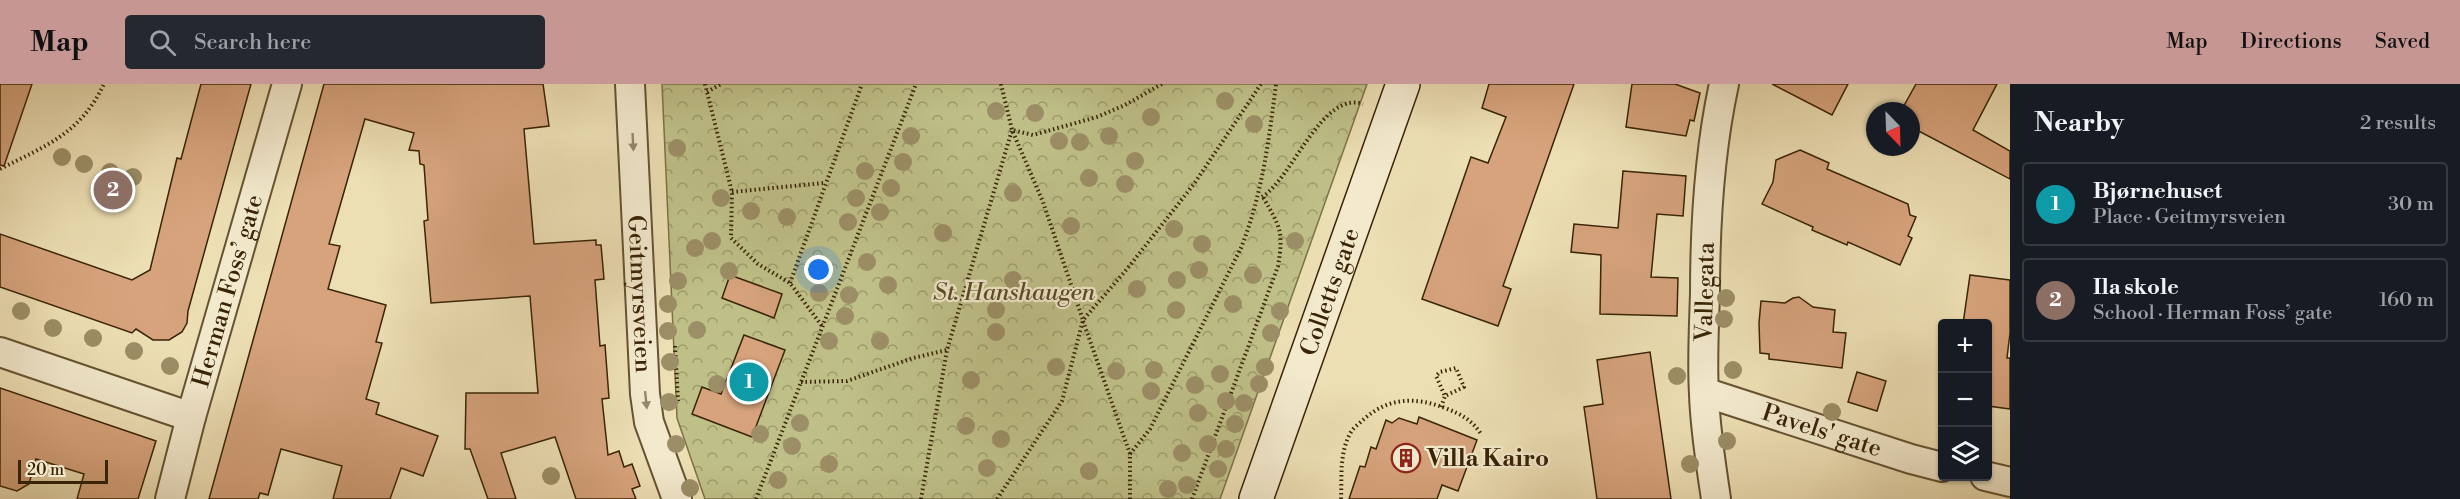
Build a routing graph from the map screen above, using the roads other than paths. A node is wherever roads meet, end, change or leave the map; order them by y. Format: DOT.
graph roads {
  1 [pos="286,84"];
  2 [pos="630,84"];
  3 [pos="1403,84"];
  4 [pos="1724,84"];
  5 [pos="0,352"];
  6 [pos="1704,392"];
  7 [pos="191,417"];
  8 [pos="1938,466"];
  9 [pos="1992,478"];
  10 [pos="2010,482"];
  11 [pos="170,499"];
  12 [pos="677,499"];
  13 [pos="1256,499"];
  14 [pos="1716,499"];
  1 -- 7 [label="street, Herman Foss’ gate"];
  2 -- 12 [label="street, Geitmyrsveien, one-way"];
  3 -- 13 [label="main road, Colletts gate"];
  4 -- 6 [label="street, Vallegata"];
  5 -- 7 [label="street"];
  6 -- 8 [label="street, Pavels' gate"];
  6 -- 14 [label="street, Vallegata"];
  7 -- 11 [label="street, Herman Foss’ gate"];
  9 -- 10 [label="street"];
}
